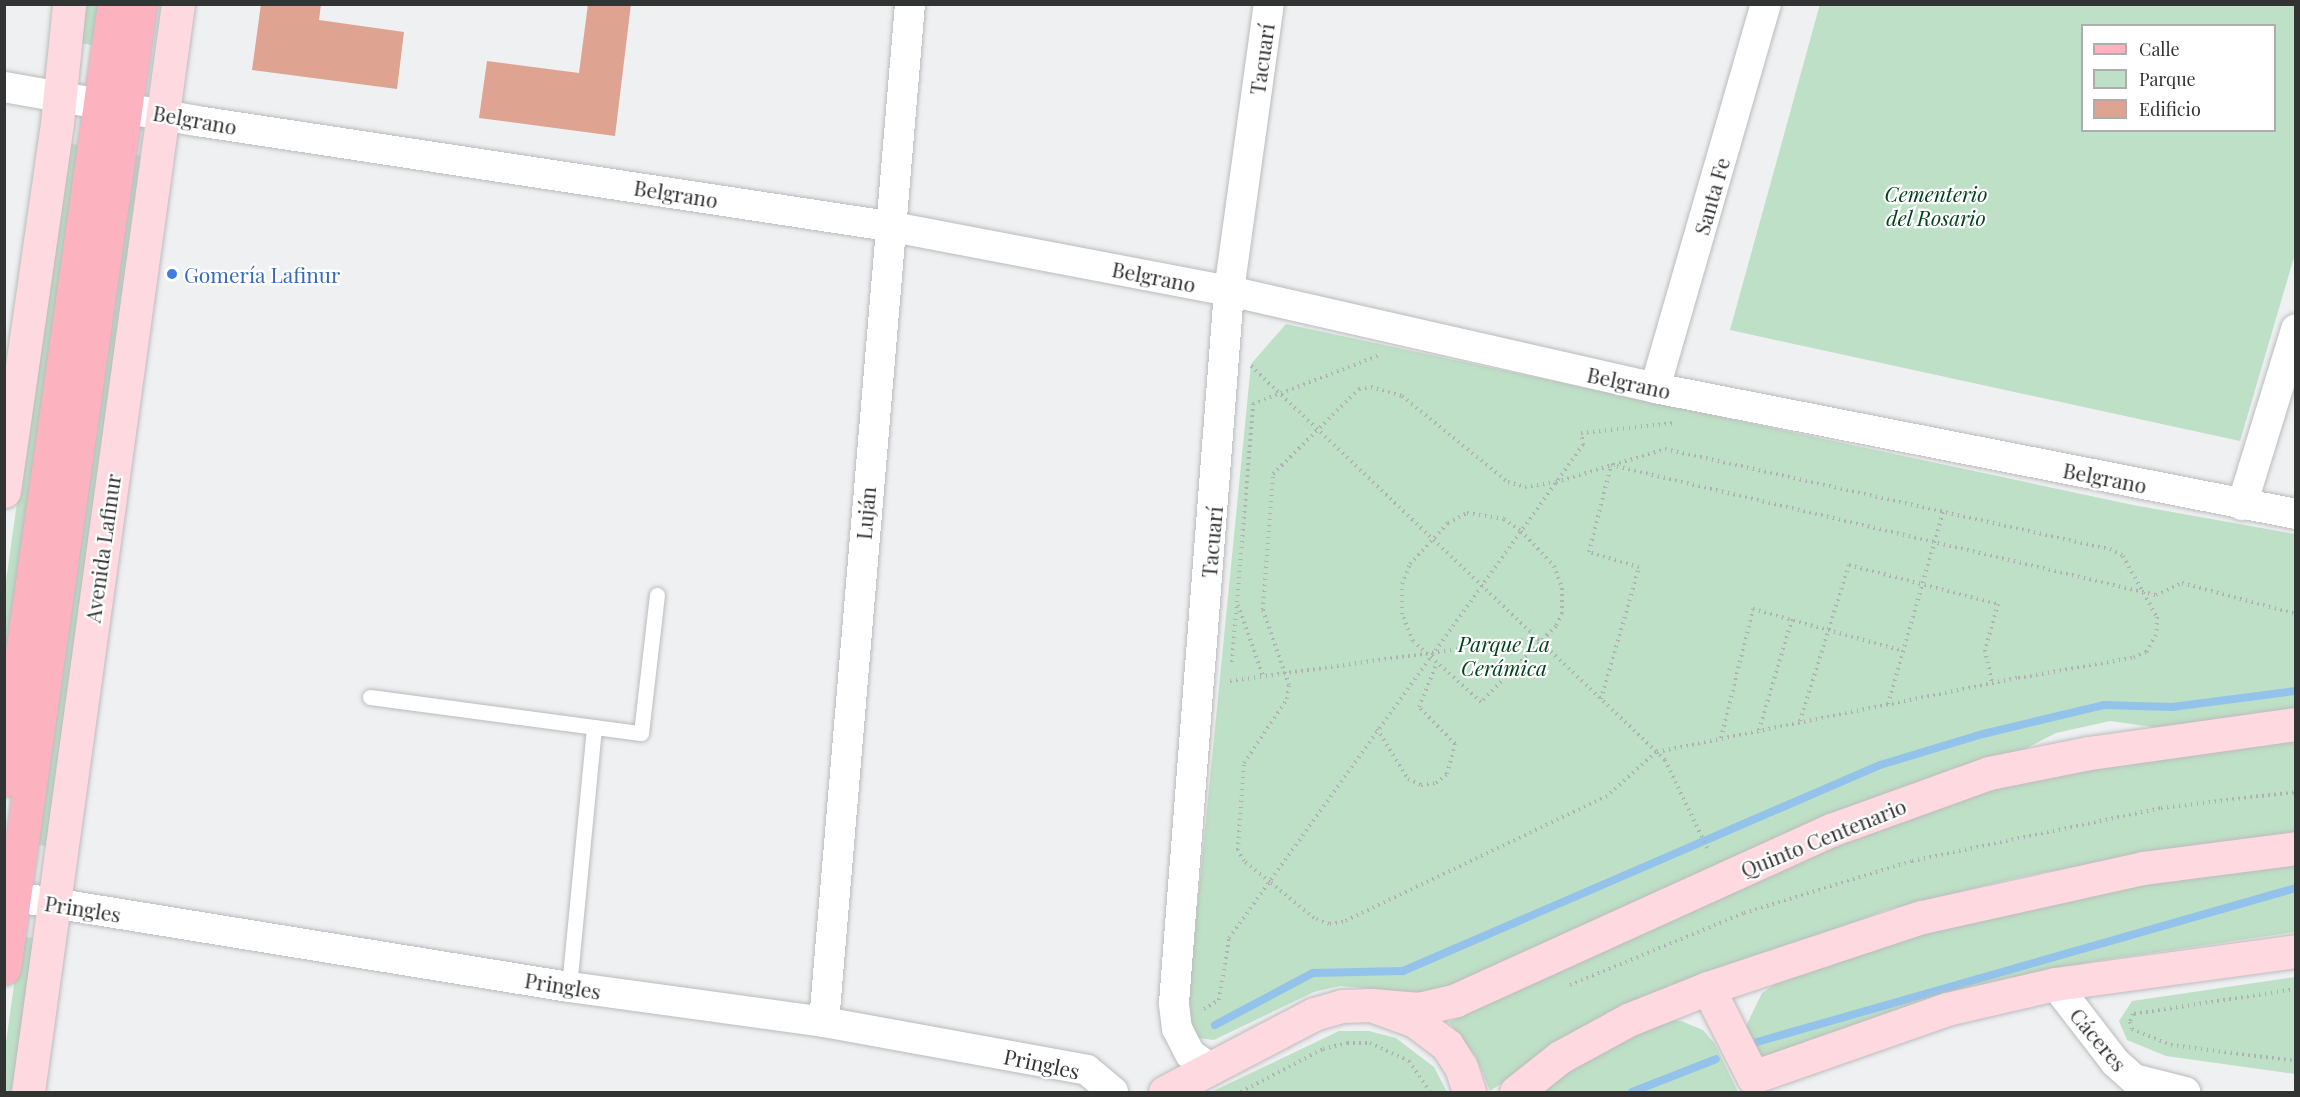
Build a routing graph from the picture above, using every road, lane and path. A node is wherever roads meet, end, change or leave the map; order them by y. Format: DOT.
graph roads {
  1 [pos="69,4"];
  2 [pos="114,4"];
  3 [pos="140,4"];
  4 [pos="178,4"];
  5 [pos="910,4"];
  6 [pos="1269,4"];
  7 [pos="1766,4"];
  8 [pos="4,87"];
  9 [pos="59,96"];
  10 [pos="113,105"];
  11 [pos="163,114"];
  12 [pos="888,226"];
  13 [pos="1229,291"];
  14 [pos="2295,329"];
  15 [pos="1227,342"];
  16 [pos="1386,353"];
  17 [pos="1655,388"];
  18 [pos="1281,394"];
  19 [pos="1669,418"];
  20 [pos="1318,430"];
  21 [pos="1611,465"];
  22 [pos="1556,482"];
  23 [pos="4,491"];
  24 [pos="2242,505"];
  25 [pos="1943,512"];
  26 [pos="2295,514"];
  27 [pos="1521,531"];
  28 [pos="1432,538"];
  29 [pos="1935,542"];
  30 [pos="1922,584"];
  31 [pos="1481,585"];
  32 [pos="2143,591"];
  33 [pos="657,595"];
  34 [pos="1238,603"];
  35 [pos="2295,614"];
  36 [pos="1792,620"];
  37 [pos="1829,630"];
  38 [pos="1536,638"];
  39 [pos="1541,642"];
  40 [pos="1903,651"];
  41 [pos="1433,652"];
  42 [pos="1428,655"];
  43 [pos="1437,663"];
  44 [pos="1285,673"];
  45 [pos="1263,676"];
  46 [pos="1230,681"];
  47 [pos="1992,682"];
  48 [pos="1229,691"];
  49 [pos="370,697"];
  50 [pos="1601,699"];
  51 [pos="1888,704"];
  52 [pos="1799,722"];
  53 [pos="2295,724"];
  54 [pos="594,727"];
  55 [pos="1377,729"];
  56 [pos="1759,730"];
  57 [pos="1721,738"];
  58 [pos="1656,752"];
  59 [pos="4,780"];
  60 [pos="2295,792"];
  61 [pos="2295,848"];
  62 [pos="1709,852"];
  63 [pos="1270,882"];
  64 [pos="9,895"];
  65 [pos="53,903"];
  66 [pos="2295,951"];
  67 [pos="4,968"];
  68 [pos="2055,984"];
  69 [pos="1567,986"];
  70 [pos="569,987"];
  71 [pos="1708,988"];
  72 [pos="2295,988"];
  73 [pos="1200,1000"];
  74 [pos="1371,1005"];
  75 [pos="824,1022"];
  76 [pos="2295,1061"];
  77 [pos="1210,1068"];
  78 [pos="1758,1085"];
  79 [pos="28,1092"];
  80 [pos="1113,1092"];
  81 [pos="1165,1092"];
  82 [pos="1241,1092"];
  83 [pos="1430,1092"];
  84 [pos="1469,1092"];
  85 [pos="1516,1092"];
  86 [pos="2185,1092"];
  1 -- 9 [label="street"];
  2 -- 10 [label="main road, Avenida Lafinur"];
  3 -- 10 [label="main road, Avenida Lafinur"];
  4 -- 11 [label="street, Avenida Lafinur"];
  5 -- 12 [label="street, Luján"];
  6 -- 13 [label="street, Tacuarí"];
  7 -- 17 [label="street, Santa Fe"];
  8 -- 9 [label="street, Belgrano"];
  9 -- 10 [label="street, Belgrano"];
  9 -- 23 [label="street"];
  10 -- 11 [label="street, Belgrano"];
  10 -- 59 [label="main road, Avenida Lafinur"];
  10 -- 64 [label="main road, Avenida Lafinur"];
  11 -- 12 [label="street, Belgrano"];
  11 -- 65 [label="street, Avenida Lafinur"];
  12 -- 13 [label="street, Belgrano"];
  12 -- 75 [label="street, Luján"];
  13 -- 15 [label="street, Tacuarí"];
  13 -- 17 [label="street, Belgrano"];
  14 -- 24 [label="street"];
  15 -- 18 [label="path"];
  15 -- 77 [label="street, Tacuarí"];
  16 -- 18 [label="path"];
  17 -- 24 [label="street, Belgrano"];
  18 -- 20 [label="path"];
  18 -- 34 [label="path"];
  19 -- 22 [label="path"];
  20 -- 22 [label="path"];
  20 -- 28 [label="path"];
  20 -- 44 [label="path"];
  21 -- 22 [label="path"];
  21 -- 25 [label="path"];
  21 -- 29 [label="path"];
  21 -- 50 [label="path"];
  22 -- 27 [label="path"];
  24 -- 26 [label="street, Belgrano"];
  25 -- 29 [label="path"];
  25 -- 32 [label="path"];
  27 -- 28 [label="path"];
  27 -- 31 [label="path"];
  27 -- 39 [label="path"];
  28 -- 31 [label="path"];
  28 -- 42 [label="path"];
  29 -- 30 [label="path"];
  29 -- 32 [label="path"];
  30 -- 37 [label="path"];
  30 -- 40 [label="path"];
  30 -- 47 [label="path"];
  31 -- 38 [label="path"];
  31 -- 41 [label="path"];
  32 -- 35 [label="path"];
  32 -- 47 [label="path"];
  33 -- 54 [label="lane"];
  34 -- 45 [label="path"];
  34 -- 46 [label="path"];
  36 -- 37 [label="path"];
  36 -- 56 [label="path"];
  36 -- 57 [label="path"];
  37 -- 40 [label="path"];
  37 -- 52 [label="path"];
  38 -- 39 [label="path"];
  38 -- 41 [label="path"];
  39 -- 43 [label="path"];
  39 -- 50 [label="path"];
  40 -- 51 [label="path"];
  41 -- 42 [label="path"];
  42 -- 43 [label="path"];
  42 -- 44 [label="path"];
  42 -- 55 [label="path"];
  43 -- 55 [label="path"];
  44 -- 45 [label="path"];
  44 -- 63 [label="path"];
  45 -- 46 [label="path"];
  46 -- 48 [label="path"];
  47 -- 51 [label="path"];
  49 -- 54 [label="lane"];
  50 -- 58 [label="path"];
  51 -- 52 [label="path"];
  52 -- 56 [label="path"];
  53 -- 74 [label="street, Quinto Centenario"];
  54 -- 70 [label="lane"];
  55 -- 63 [label="path"];
  56 -- 57 [label="path"];
  57 -- 58 [label="path"];
  58 -- 62 [label="path"];
  58 -- 63 [label="path"];
  60 -- 69 [label="path"];
  61 -- 71 [label="street"];
  63 -- 73 [label="path"];
  64 -- 65 [label="street, Pringles"];
  64 -- 67 [label="main road, Avenida Lafinur"];
  65 -- 70 [label="street, Pringles"];
  65 -- 79 [label="street, Avenida Lafinur"];
  66 -- 68 [label="street"];
  68 -- 78 [label="street"];
  68 -- 86 [label="street, Cáceres"];
  70 -- 75 [label="street, Pringles"];
  71 -- 78 [label="street"];
  71 -- 85 [label="street"];
  72 -- 76 [label="path"];
  74 -- 77 [label="street, Quinto Centenario"];
  74 -- 84 [label="street"];
  75 -- 80 [label="street, Pringles"];
  77 -- 81 [label="street, Quinto Centenario"];
  82 -- 83 [label="path"];
}
